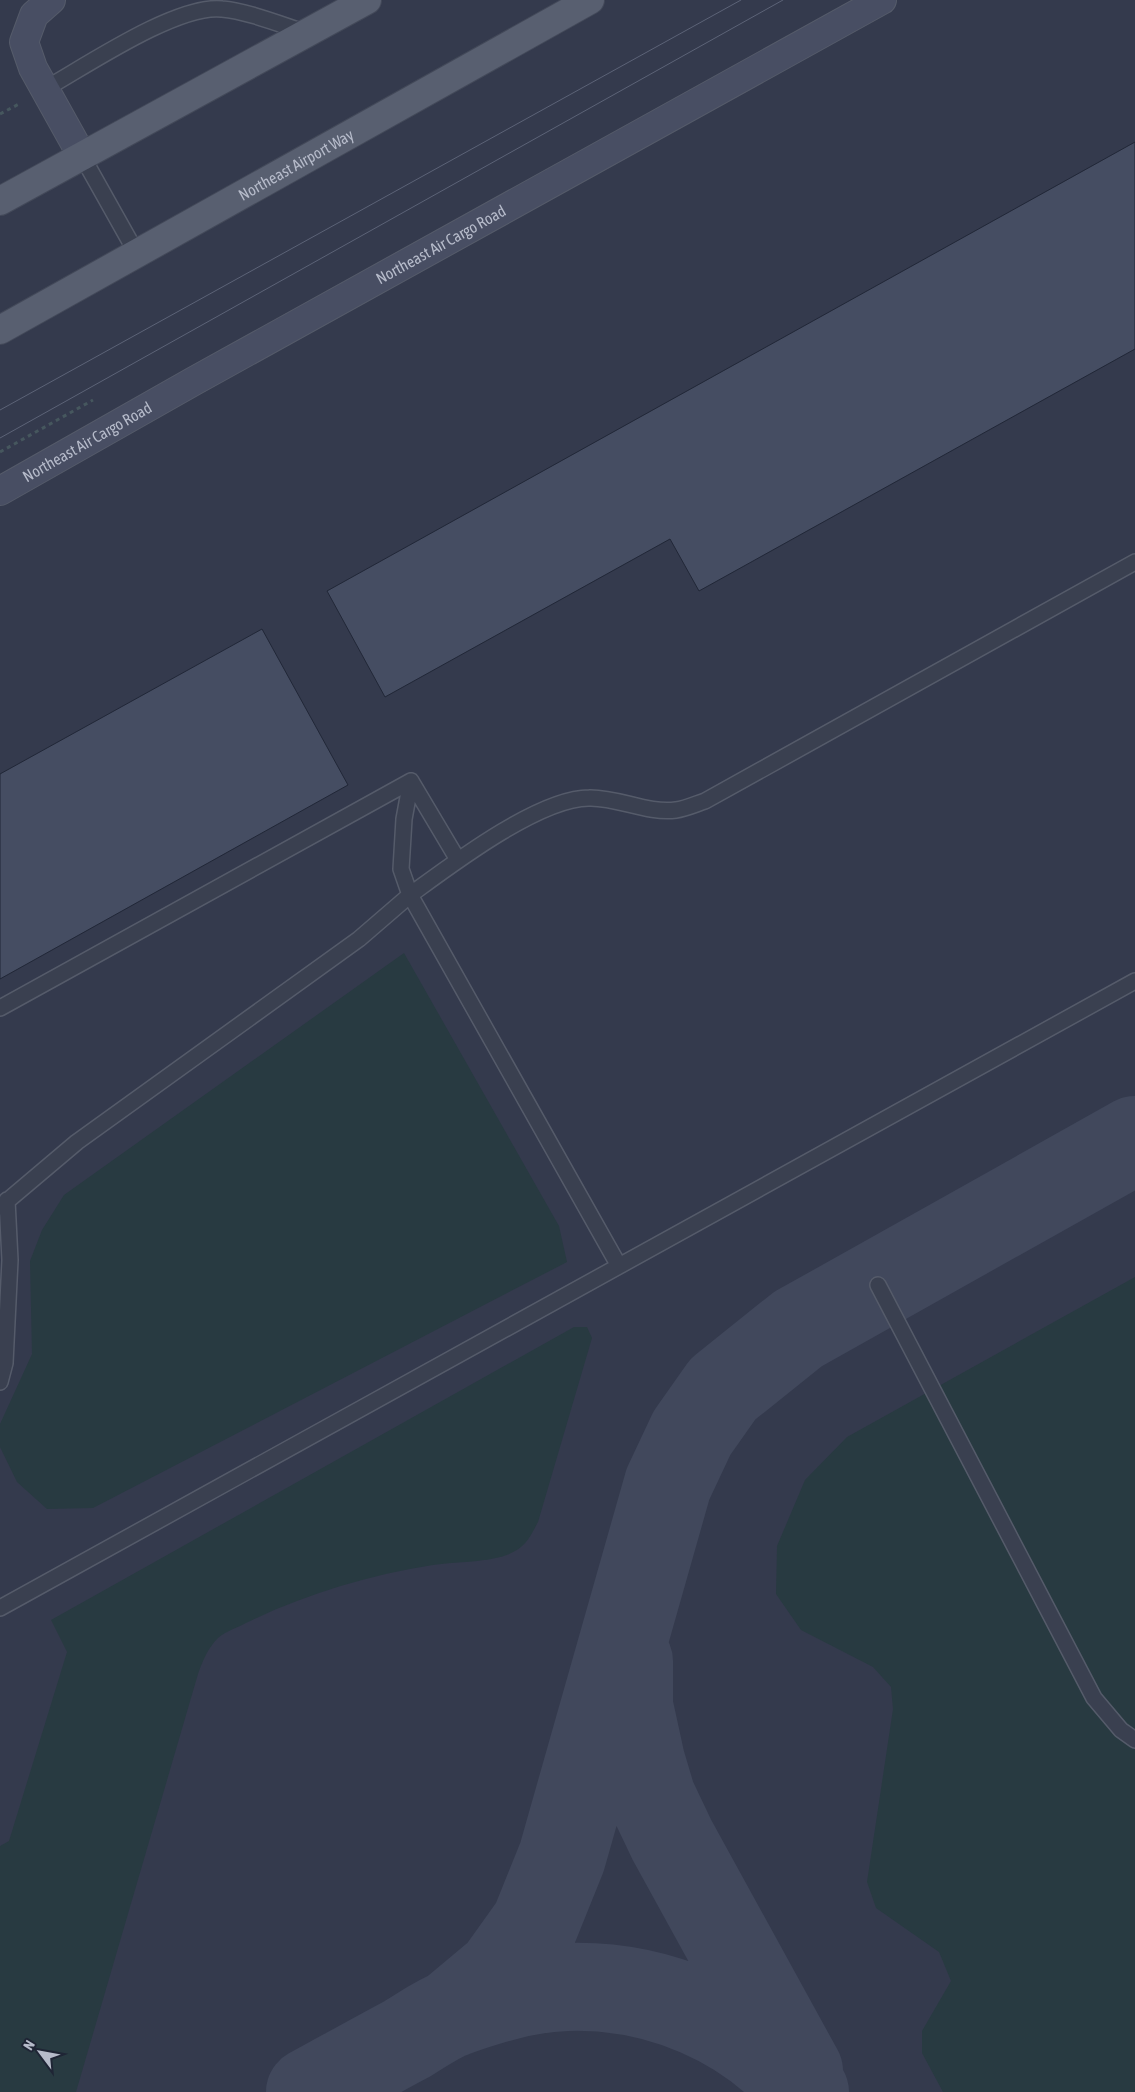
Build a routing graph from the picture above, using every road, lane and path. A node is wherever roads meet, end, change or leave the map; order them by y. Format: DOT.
graph roads {
  1 [pos="51,0"];
  2 [pos="367,0"];
  3 [pos="590,0"];
  4 [pos="882,0"];
  5 [pos="308,33"];
  6 [pos="45,89"];
  7 [pos="9,109"];
  8 [pos="0,114"];
  9 [pos="82,156"];
  10 [pos="0,202"];
  11 [pos="137,254"];
  12 [pos="0,330"];
  13 [pos="0,491"];
  14 [pos="1135,562"];
  15 [pos="411,780"];
  16 [pos="458,860"];
  17 [pos="410,895"];
  18 [pos="1135,981"];
  19 [pos="0,1008"];
  20 [pos="4,1204"];
  21 [pos="619,1266"];
  22 [pos="878,1284"];
  23 [pos="0,1382"];
  24 [pos="0,1608"];
  25 [pos="1135,1740"];
  1 -- 6 [label="street"];
  2 -- 5 [label="main road"];
  3 -- 11 [label="main road, Northeast Airport Way"];
  4 -- 13 [label="street, Northeast Air Cargo Road"];
  5 -- 6 [label="lane"];
  5 -- 9 [label="main road"];
  6 -- 9 [label="street"];
  7 -- 8 [label="path"];
  9 -- 10 [label="main road"];
  9 -- 11 [label="lane"];
  11 -- 12 [label="main road, Northeast Airport Way"];
  14 -- 16 [label="lane"];
  15 -- 16 [label="lane"];
  15 -- 17 [label="lane"];
  15 -- 19 [label="lane"];
  16 -- 17 [label="lane"];
  17 -- 20 [label="lane"];
  17 -- 21 [label="lane"];
  18 -- 21 [label="lane"];
  20 -- 23 [label="lane"];
  21 -- 24 [label="lane"];
  22 -- 25 [label="lane"];
}
